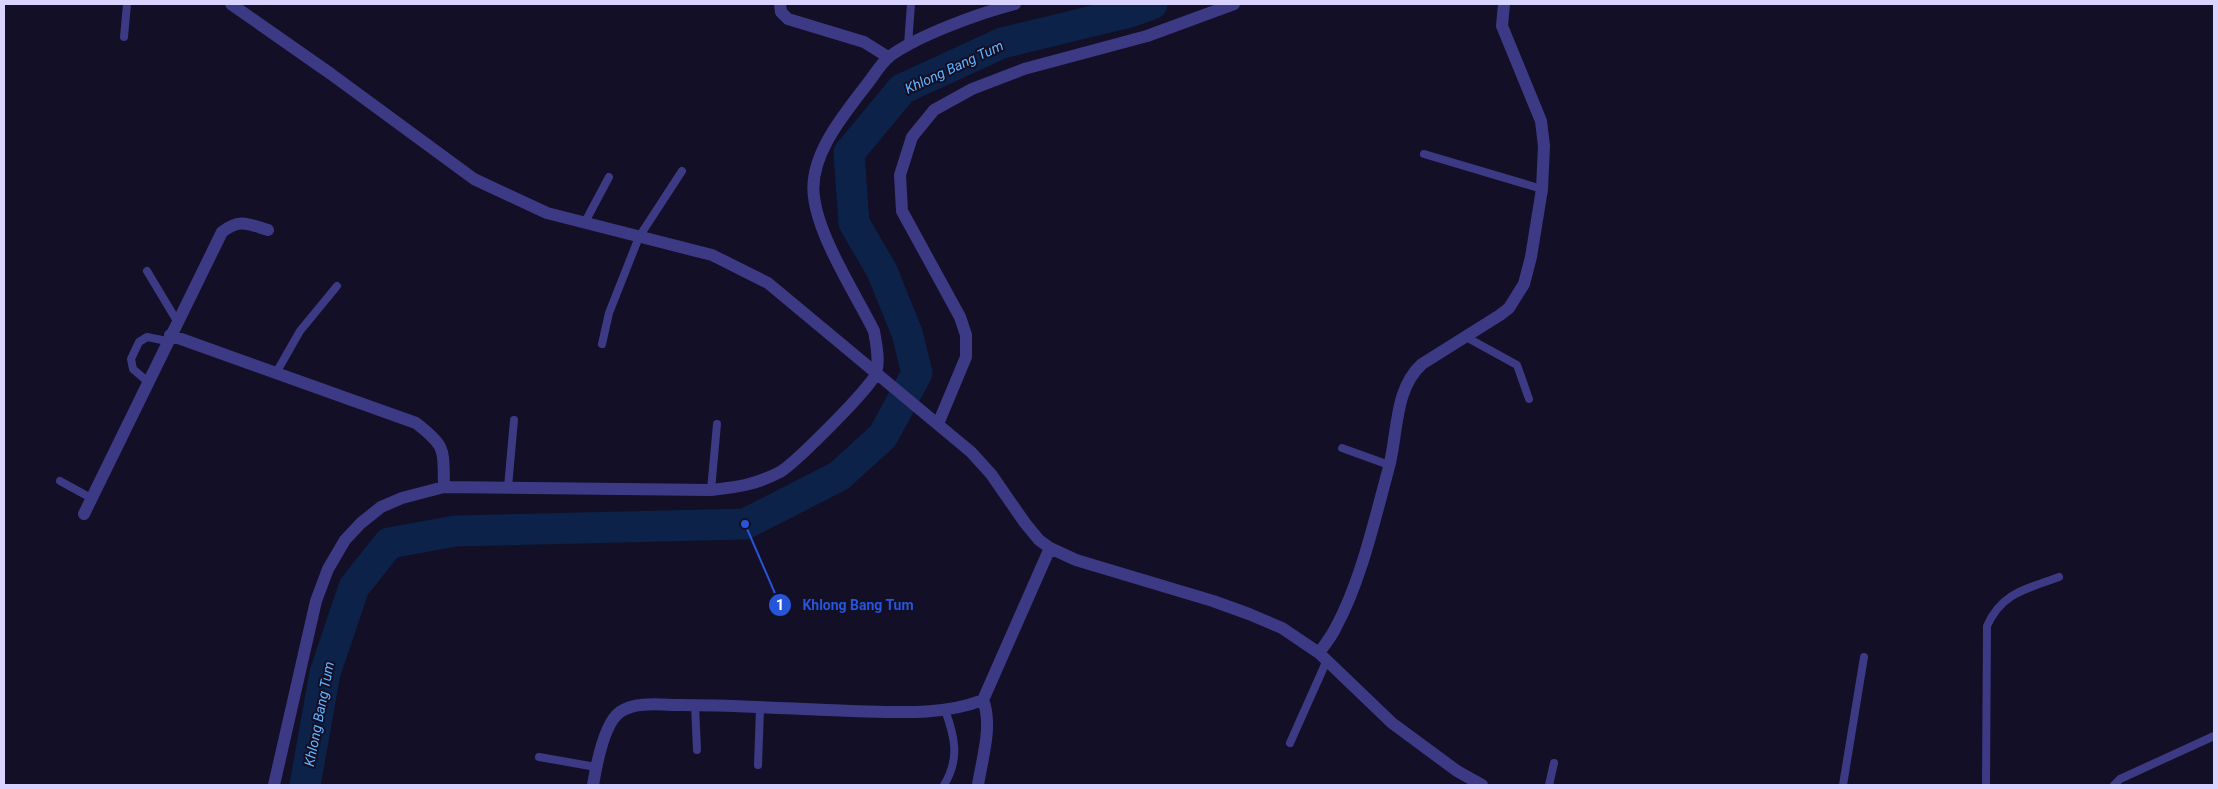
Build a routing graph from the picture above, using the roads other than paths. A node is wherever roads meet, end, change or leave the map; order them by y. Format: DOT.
graph roads {
  1 [pos="127,4"];
  2 [pos="231,4"];
  3 [pos="780,4"];
  4 [pos="911,4"];
  5 [pos="1015,4"];
  6 [pos="1234,4"];
  7 [pos="1504,4"];
  8 [pos="124,37"];
  9 [pos="908,45"];
  10 [pos="888,57"];
  11 [pos="1424,154"];
  12 [pos="682,172"];
  13 [pos="609,177"];
  14 [pos="1542,189"];
  15 [pos="585,222"];
  16 [pos="268,230"];
  17 [pos="639,237"];
  18 [pos="147,271"];
  19 [pos="337,286"];
  20 [pos="177,321"];
  21 [pos="1466,336"];
  22 [pos="169,338"];
  23 [pos="602,344"];
  24 [pos="276,373"];
  25 [pos="880,377"];
  26 [pos="148,382"];
  27 [pos="1529,399"];
  28 [pos="934,419"];
  29 [pos="514,420"];
  30 [pos="717,424"];
  31 [pos="1342,448"];
  32 [pos="1389,465"];
  33 [pos="60,481"];
  34 [pos="444,486"];
  35 [pos="508,487"];
  36 [pos="711,490"];
  37 [pos="91,498"];
  38 [pos="84,514"];
  39 [pos="1050,548"];
  40 [pos="2059,577"];
  41 [pos="1323,656"];
  42 [pos="1864,657"];
  43 [pos="983,700"];
  44 [pos="695,705"];
  45 [pos="760,708"];
  46 [pos="945,710"];
  47 [pos="2214,736"];
  48 [pos="1290,743"];
  49 [pos="697,750"];
  50 [pos="539,757"];
  51 [pos="1554,764"];
  52 [pos="758,765"];
  53 [pos="596,767"];
  54 [pos="274,785"];
  55 [pos="593,785"];
  56 [pos="944,785"];
  57 [pos="978,785"];
  58 [pos="1482,785"];
  59 [pos="1549,785"];
  60 [pos="1843,785"];
  61 [pos="1986,785"];
  62 [pos="2114,785"];
  1 -- 8 [label="lane"];
  2 -- 15 [label="street"];
  3 -- 10 [label="street"];
  4 -- 9 [label="lane"];
  5 -- 9 [label="street"];
  6 -- 28 [label="street"];
  7 -- 14 [label="street"];
  9 -- 10 [label="street"];
  10 -- 25 [label="street"];
  11 -- 14 [label="lane"];
  12 -- 17 [label="lane"];
  13 -- 15 [label="lane"];
  14 -- 21 [label="street"];
  15 -- 17 [label="street"];
  16 -- 20 [label="street"];
  17 -- 23 [label="lane"];
  17 -- 25 [label="street"];
  18 -- 20 [label="lane"];
  19 -- 24 [label="lane"];
  20 -- 22 [label="street"];
  21 -- 27 [label="lane"];
  21 -- 32 [label="street"];
  22 -- 24 [label="street"];
  22 -- 26 [label="street"];
  22 -- 26 [label="lane"];
  24 -- 34 [label="street"];
  25 -- 28 [label="street"];
  25 -- 36 [label="street"];
  26 -- 37 [label="street"];
  28 -- 39 [label="street"];
  29 -- 35 [label="lane"];
  30 -- 36 [label="lane"];
  31 -- 32 [label="lane"];
  32 -- 41 [label="street"];
  33 -- 37 [label="lane"];
  34 -- 35 [label="street"];
  34 -- 54 [label="street"];
  35 -- 36 [label="street"];
  37 -- 38 [label="street"];
  39 -- 41 [label="street"];
  39 -- 43 [label="street"];
  40 -- 61 [label="lane"];
  41 -- 48 [label="lane"];
  41 -- 58 [label="street"];
  42 -- 60 [label="lane"];
  43 -- 46 [label="street"];
  43 -- 57 [label="street"];
  44 -- 45 [label="street"];
  44 -- 49 [label="lane"];
  44 -- 53 [label="street"];
  45 -- 46 [label="street"];
  45 -- 52 [label="lane"];
  46 -- 56 [label="lane"];
  47 -- 62 [label="lane"];
  50 -- 53 [label="lane"];
  51 -- 59 [label="lane"];
  53 -- 55 [label="street"];
}
